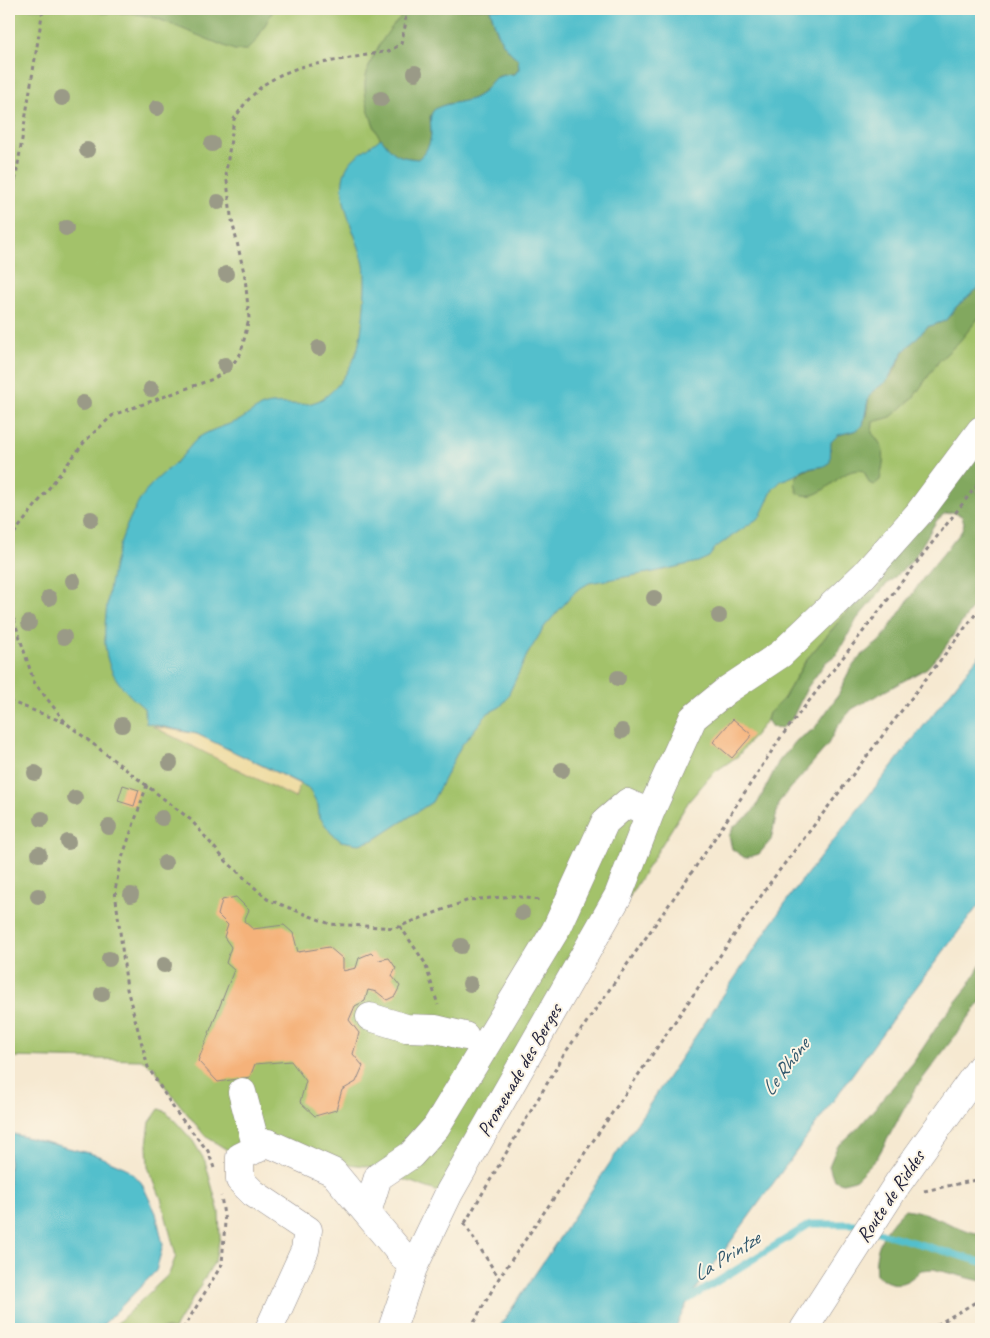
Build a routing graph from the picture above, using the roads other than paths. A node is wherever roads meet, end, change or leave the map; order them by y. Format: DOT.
graph roads {
  1 [pos="981,430"];
  2 [pos="650,812"];
  3 [pos="370,1017"];
  4 [pos="454,1033"];
  5 [pos="981,1067"];
  6 [pos="242,1092"];
  7 [pos="257,1149"];
  8 [pos="367,1212"];
  9 [pos="413,1268"];
  10 [pos="269,1329"];
  11 [pos="392,1329"];
  12 [pos="804,1329"];
  1 -- 2 [label="street, Promenade des Berges"];
  2 -- 8 [label="street"];
  2 -- 9 [label="street, Promenade des Berges"];
  3 -- 4 [label="street"];
  5 -- 12 [label="street, Route de Riddes"];
  6 -- 7 [label="street"];
  7 -- 8 [label="street"];
  7 -- 10 [label="street"];
  8 -- 9 [label="street"];
  9 -- 11 [label="street, Promenade des Berges"];
}
